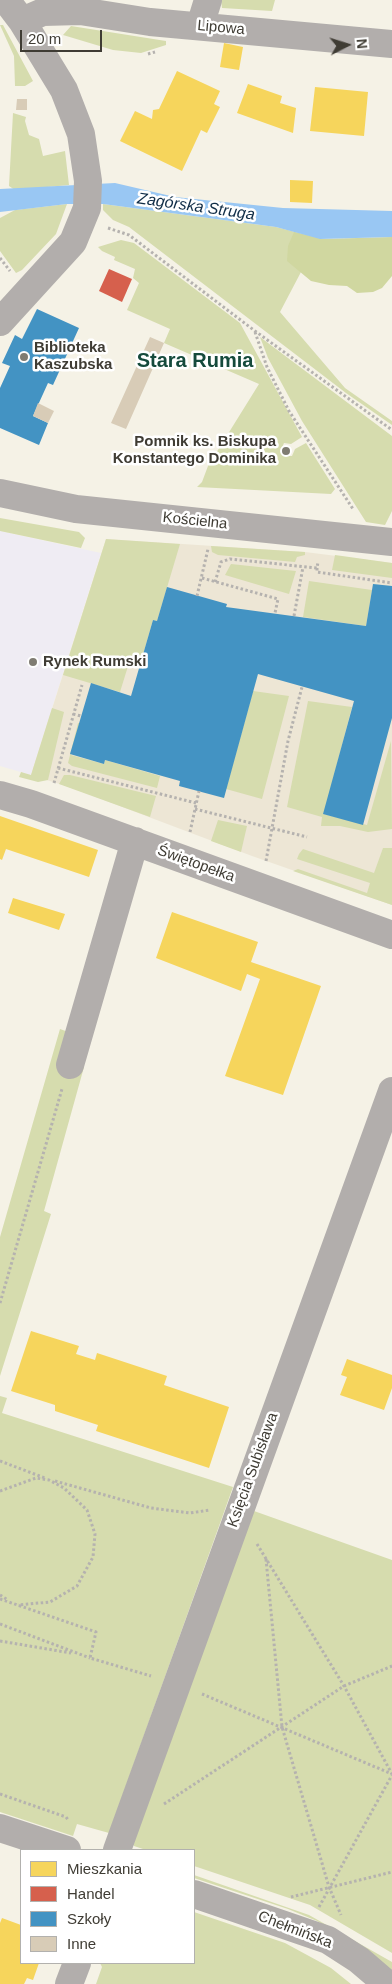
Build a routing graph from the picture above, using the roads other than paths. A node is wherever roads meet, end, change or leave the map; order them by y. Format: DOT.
graph roads {
  1 [pos="208,0"];
  2 [pos="14,11"];
  3 [pos="200,26"];
  4 [pos="392,44"];
  5 [pos="0,322"];
  6 [pos="0,493"];
  7 [pos="382,540"];
  8 [pos="0,795"];
  9 [pos="135,841"];
  10 [pos="392,935"];
  11 [pos="70,1065"];
  12 [pos="392,1091"];
  13 [pos="0,1828"];
  14 [pos="120,1841"];
  15 [pos="64,1849"];
  16 [pos="195,1894"];
  17 [pos="77,1964"];
  18 [pos="69,1984"];
  19 [pos="388,1984"];
  1 -- 3 [label="street"];
  2 -- 3 [label="street, Lipowa"];
  2 -- 5 [label="street"];
  3 -- 4 [label="street, Lipowa"];
  6 -- 7 [label="street, Kościelna"];
  8 -- 9 [label="street, Świętopełka"];
  9 -- 10 [label="street, Świętopełka"];
  9 -- 11 [label="street"];
  12 -- 14 [label="street, Księcia Subisława"];
  13 -- 15 [label="street"];
  16 -- 19 [label="street, Chełmińska"];
  17 -- 18 [label="street"];
}
